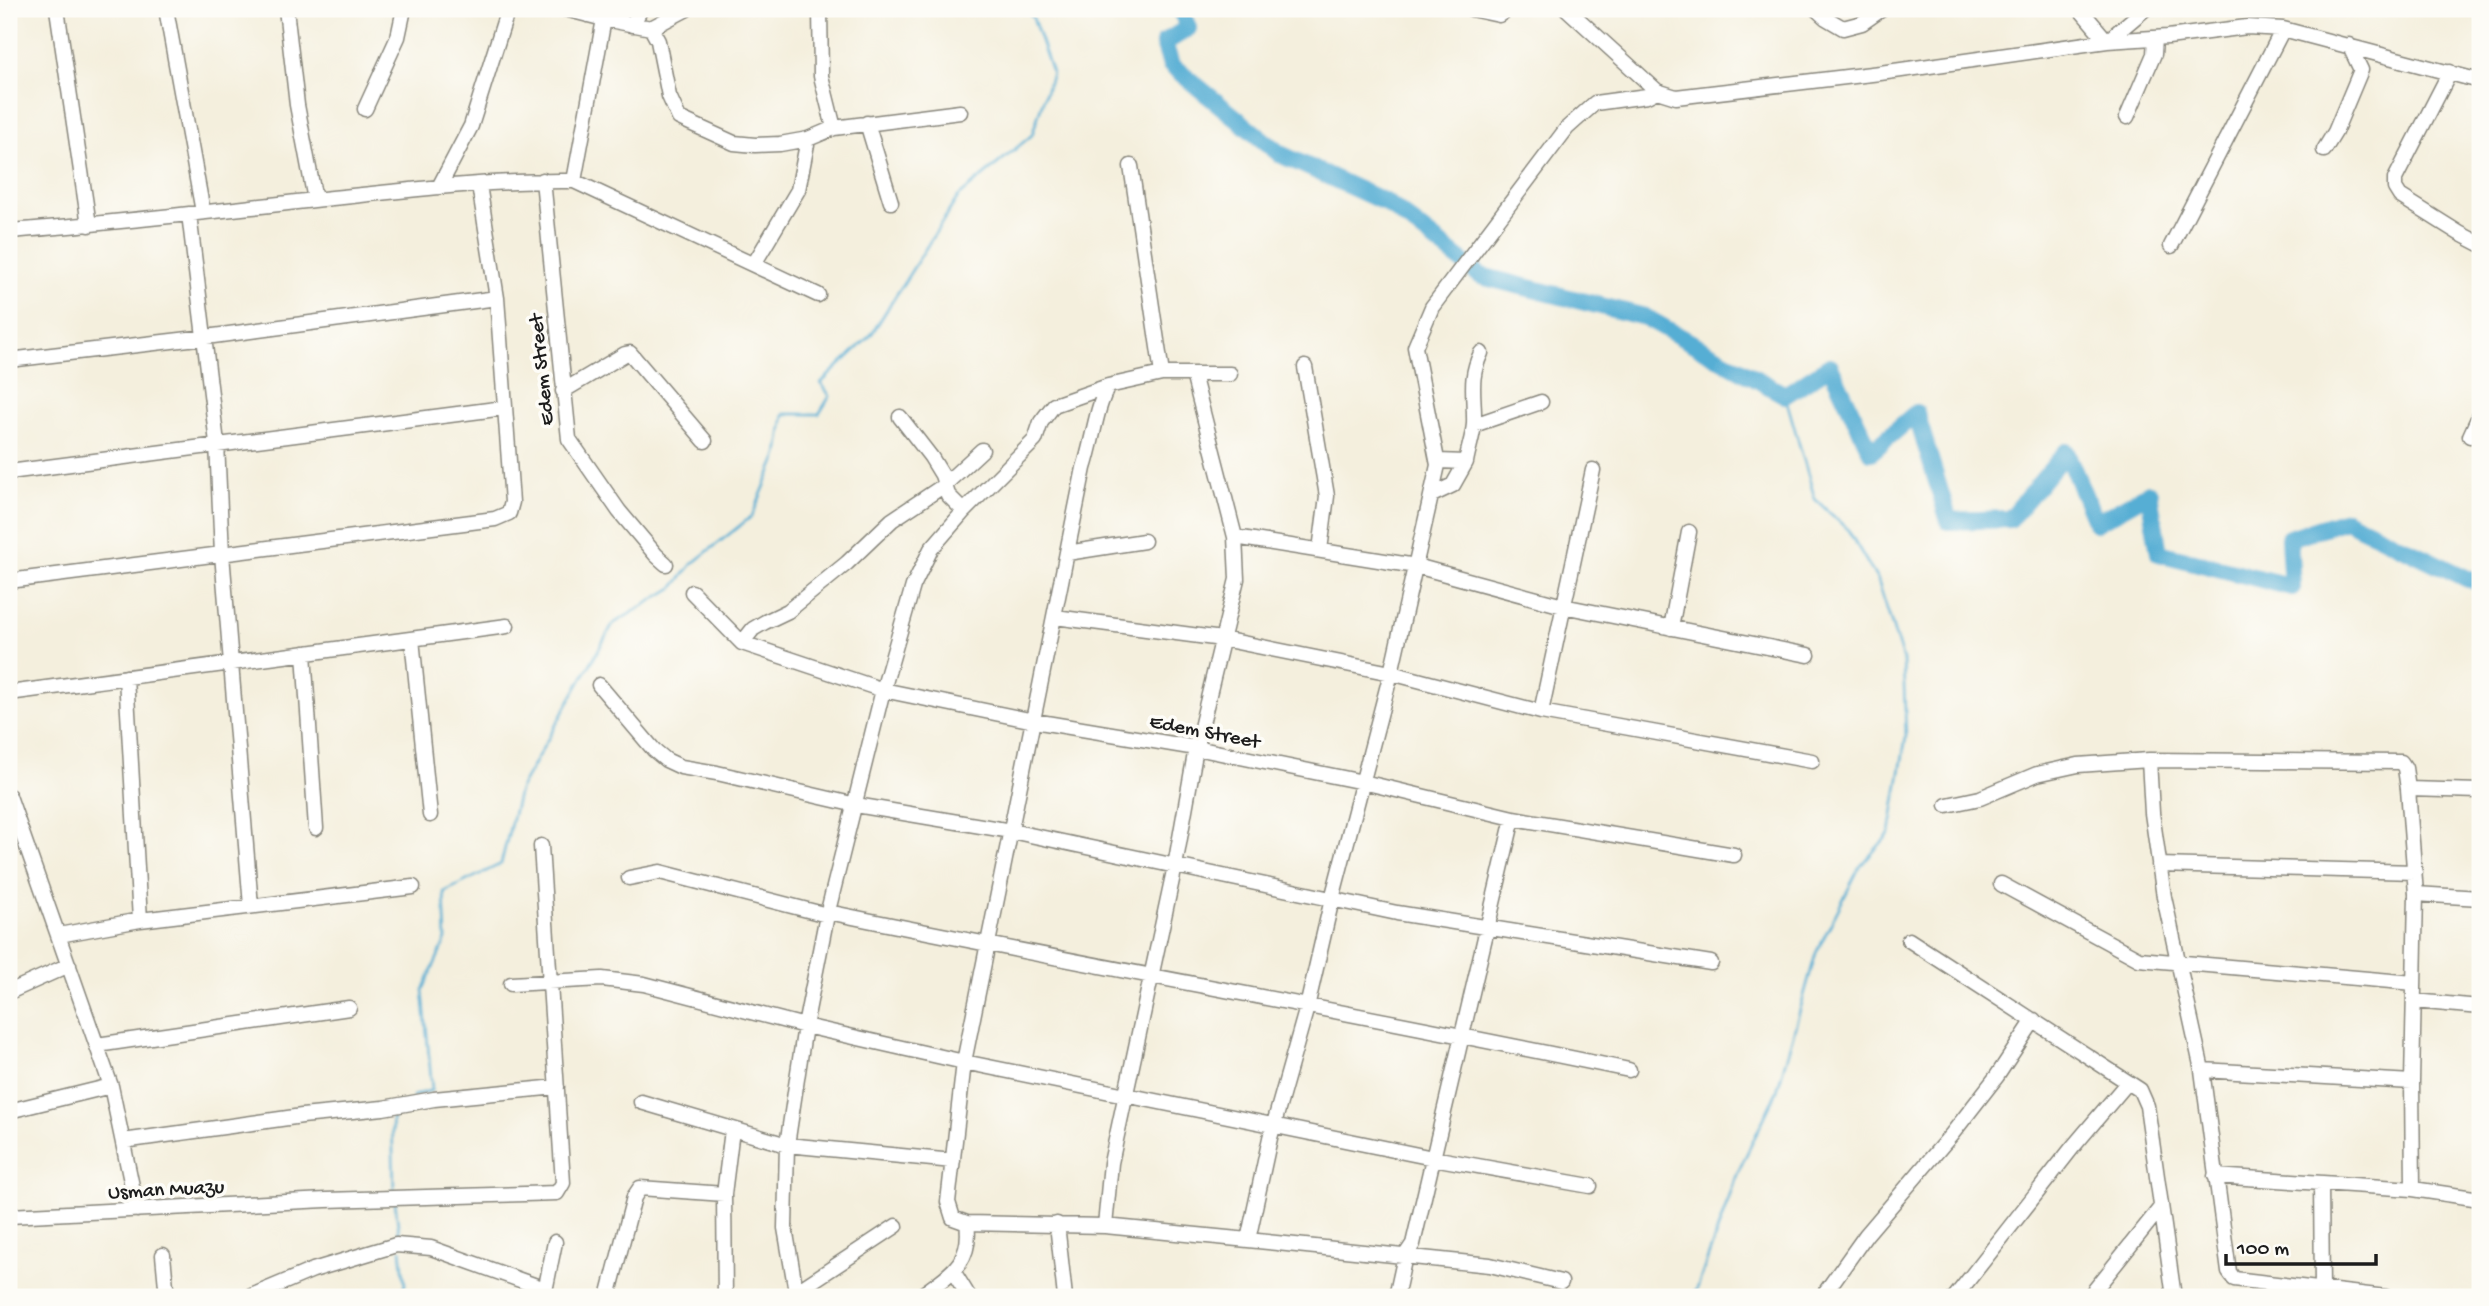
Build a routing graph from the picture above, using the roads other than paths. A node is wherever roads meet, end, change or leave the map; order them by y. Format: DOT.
graph roads {
  1 [pos="57,9"];
  2 [pos="166,9"];
  3 [pos="286,9"];
  4 [pos="404,9"];
  5 [pos="508,9"];
  6 [pos="565,9"];
  7 [pos="642,9"];
  8 [pos="687,9"];
  9 [pos="820,9"];
  10 [pos="1471,9"];
  11 [pos="1508,9"];
  12 [pos="1567,9"];
  13 [pos="1816,9"];
  14 [pos="1882,9"];
  15 [pos="2080,9"];
  16 [pos="2145,9"];
  17 [pos="604,19"];
  18 [pos="632,25"];
  19 [pos="651,27"];
  20 [pos="2283,29"];
  21 [pos="2155,38"];
  22 [pos="2107,41"];
  23 [pos="2349,46"];
  24 [pos="2450,72"];
  25 [pos="2480,80"];
  26 [pos="1657,91"];
  27 [pos="365,109"];
  28 [pos="960,112"];
  29 [pos="2127,117"];
  30 [pos="867,123"];
  31 [pos="834,128"];
  32 [pos="808,139"];
  33 [pos="2324,149"];
  34 [pos="1131,166"];
  35 [pos="543,180"];
  36 [pos="574,181"];
  37 [pos="479,185"];
  38 [pos="439,187"];
  39 [pos="315,200"];
  40 [pos="891,202"];
  41 [pos="196,213"];
  42 [pos="89,225"];
  43 [pos="9,231"];
  44 [pos="2480,244"];
  45 [pos="2171,246"];
  46 [pos="754,264"];
  47 [pos="818,295"];
  48 [pos="497,298"];
  49 [pos="206,338"];
  50 [pos="1481,354"];
  51 [pos="9,360"];
  52 [pos="1305,367"];
  53 [pos="1162,374"];
  54 [pos="1193,374"];
  55 [pos="1230,374"];
  56 [pos="1108,386"];
  57 [pos="563,391"];
  58 [pos="1541,402"];
  59 [pos="504,408"];
  60 [pos="2480,414"];
  61 [pos="900,417"];
  62 [pos="1474,425"];
  63 [pos="2470,436"];
  64 [pos="705,440"];
  65 [pos="217,443"];
  66 [pos="982,450"];
  67 [pos="1437,461"];
  68 [pos="1466,462"];
  69 [pos="1593,470"];
  70 [pos="9,472"];
  71 [pos="943,486"];
  72 [pos="1432,495"];
  73 [pos="964,511"];
  74 [pos="1689,532"];
  75 [pos="1234,537"];
  76 [pos="1144,541"];
  77 [pos="1320,550"];
  78 [pos="222,554"];
  79 [pos="1067,554"];
  80 [pos="666,564"];
  81 [pos="1416,566"];
  82 [pos="9,581"];
  83 [pos="692,593"];
  84 [pos="1563,606"];
  85 [pos="1055,617"];
  86 [pos="508,626"];
  87 [pos="1671,628"];
  88 [pos="412,639"];
  89 [pos="1222,639"];
  90 [pos="742,643"];
  91 [pos="304,653"];
  92 [pos="1808,655"];
  93 [pos="231,662"];
  94 [pos="1391,673"];
  95 [pos="126,677"];
  96 [pos="599,685"];
  97 [pos="883,690"];
  98 [pos="9,693"];
  99 [pos="1541,712"];
  100 [pos="1034,721"];
  101 [pos="1196,748"];
  102 [pos="2149,760"];
  103 [pos="1812,761"];
  104 [pos="1363,782"];
  105 [pos="2408,789"];
  106 [pos="2480,791"];
  107 [pos="9,796"];
  108 [pos="856,805"];
  109 [pos="1947,806"];
  110 [pos="430,815"];
  111 [pos="1513,818"];
  112 [pos="316,828"];
  113 [pos="1011,831"];
  114 [pos="541,846"];
  115 [pos="1734,855"];
  116 [pos="2159,865"];
  117 [pos="1175,866"];
  118 [pos="2415,872"];
  119 [pos="629,878"];
  120 [pos="2001,884"];
  121 [pos="413,887"];
  122 [pos="2416,894"];
  123 [pos="2480,898"];
  124 [pos="1332,899"];
  125 [pos="251,906"];
  126 [pos="827,914"];
  127 [pos="140,920"];
  128 [pos="1486,927"];
  129 [pos="59,935"];
  130 [pos="1909,940"];
  131 [pos="988,945"];
  132 [pos="1711,963"];
  133 [pos="2178,964"];
  134 [pos="69,965"];
  135 [pos="1151,976"];
  136 [pos="550,982"];
  137 [pos="511,984"];
  138 [pos="2414,984"];
  139 [pos="9,992"];
  140 [pos="2414,1001"];
  141 [pos="1307,1007"];
  142 [pos="2480,1007"];
  143 [pos="349,1008"];
  144 [pos="2034,1020"];
  145 [pos="805,1026"];
  146 [pos="1462,1035"];
  147 [pos="97,1045"];
  148 [pos="964,1062"];
  149 [pos="1629,1070"];
  150 [pos="2202,1070"];
  151 [pos="2128,1082"];
  152 [pos="2412,1082"];
  153 [pos="111,1086"];
  154 [pos="557,1087"];
  155 [pos="1126,1094"];
  156 [pos="641,1102"];
  157 [pos="9,1111"];
  158 [pos="1273,1125"];
  159 [pos="732,1130"];
  160 [pos="123,1142"];
  161 [pos="787,1145"];
  162 [pos="1433,1158"];
  163 [pos="953,1161"];
  164 [pos="2215,1176"];
  165 [pos="2321,1183"];
  166 [pos="1590,1186"];
  167 [pos="2413,1189"];
  168 [pos="724,1194"];
  169 [pos="2480,1199"];
  170 [pos="2161,1207"];
  171 [pos="137,1210"];
  172 [pos="9,1216"];
  173 [pos="967,1223"];
  174 [pos="1057,1224"];
  175 [pos="896,1226"];
  176 [pos="1105,1226"];
  177 [pos="1248,1240"];
  178 [pos="555,1242"];
  179 [pos="163,1255"];
  180 [pos="1405,1256"];
  181 [pos="953,1271"];
  182 [pos="1560,1283"];
  183 [pos="2322,1290"];
  184 [pos="545,1293"];
  185 [pos="797,1295"];
  186 [pos="167,1297"];
  187 [pos="249,1297"];
  188 [pos="608,1297"];
  189 [pos="725,1297"];
  190 [pos="919,1297"];
  191 [pos="969,1297"];
  192 [pos="1065,1297"];
  193 [pos="1396,1297"];
  194 [pos="1822,1297"];
  195 [pos="1955,1297"];
  196 [pos="2089,1297"];
  197 [pos="2174,1297"];
  198 [pos="2386,1297"];
  1 -- 42 [label="street"];
  2 -- 41 [label="street"];
  3 -- 39 [label="street"];
  4 -- 27 [label="street"];
  5 -- 38 [label="street"];
  6 -- 17 [label="street"];
  7 -- 18 [label="street"];
  8 -- 19 [label="street"];
  9 -- 31 [label="street"];
  10 -- 11 [label="street"];
  12 -- 26 [label="street"];
  13 -- 14 [label="street"];
  15 -- 22 [label="street"];
  16 -- 22 [label="street"];
  17 -- 18 [label="street"];
  17 -- 36 [label="street"];
  18 -- 19 [label="street"];
  19 -- 32 [label="street"];
  20 -- 21 [label="street"];
  20 -- 23 [label="street"];
  20 -- 45 [label="street"];
  21 -- 22 [label="street"];
  21 -- 29 [label="street"];
  22 -- 26 [label="street"];
  23 -- 24 [label="street"];
  23 -- 33 [label="street"];
  24 -- 25 [label="street"];
  24 -- 44 [label="street"];
  26 -- 67 [label="street"];
  28 -- 30 [label="street"];
  30 -- 31 [label="street"];
  30 -- 40 [label="street"];
  31 -- 32 [label="street"];
  32 -- 46 [label="street"];
  34 -- 53 [label="street"];
  35 -- 36 [label="street"];
  35 -- 37 [label="street"];
  35 -- 57 [label="street, Edem Street"];
  36 -- 46 [label="street"];
  37 -- 38 [label="street"];
  37 -- 48 [label="street"];
  38 -- 39 [label="street"];
  39 -- 41 [label="street"];
  41 -- 42 [label="street"];
  41 -- 49 [label="street"];
  42 -- 43 [label="street"];
  46 -- 47 [label="street"];
  48 -- 49 [label="street"];
  48 -- 59 [label="street"];
  49 -- 51 [label="street"];
  49 -- 65 [label="street"];
  50 -- 62 [label="street"];
  52 -- 77 [label="street"];
  53 -- 54 [label="street"];
  53 -- 56 [label="street"];
  54 -- 55 [label="street"];
  54 -- 75 [label="street"];
  56 -- 73 [label="street"];
  56 -- 79 [label="street"];
  57 -- 64 [label="street"];
  57 -- 80 [label="street, Edem Street"];
  58 -- 62 [label="street"];
  59 -- 65 [label="street"];
  59 -- 78 [label="street"];
  60 -- 63 [label="street"];
  61 -- 71 [label="street"];
  62 -- 68 [label="street"];
  65 -- 70 [label="street"];
  65 -- 78 [label="street"];
  66 -- 71 [label="street"];
  67 -- 68 [label="street"];
  67 -- 72 [label="street"];
  68 -- 72 [label="street"];
  69 -- 84 [label="street"];
  71 -- 73 [label="street"];
  71 -- 90 [label="street"];
  72 -- 81 [label="street"];
  73 -- 97 [label="street"];
  74 -- 87 [label="street"];
  75 -- 77 [label="street"];
  75 -- 89 [label="street"];
  76 -- 79 [label="street"];
  77 -- 81 [label="street"];
  78 -- 82 [label="street"];
  78 -- 93 [label="street"];
  79 -- 85 [label="street"];
  81 -- 84 [label="street"];
  81 -- 94 [label="street"];
  83 -- 90 [label="street, Edem Street"];
  84 -- 87 [label="street"];
  84 -- 99 [label="street"];
  85 -- 89 [label="street"];
  85 -- 100 [label="street"];
  86 -- 88 [label="street"];
  87 -- 92 [label="street"];
  88 -- 91 [label="street"];
  88 -- 110 [label="street"];
  89 -- 94 [label="street"];
  89 -- 101 [label="street"];
  90 -- 97 [label="street, Edem Street"];
  91 -- 93 [label="street"];
  91 -- 112 [label="street"];
  93 -- 95 [label="street"];
  93 -- 125 [label="street"];
  94 -- 99 [label="street"];
  94 -- 104 [label="street"];
  95 -- 98 [label="street"];
  95 -- 127 [label="street"];
  96 -- 108 [label="street"];
  97 -- 100 [label="street, Edem Street"];
  97 -- 108 [label="street"];
  99 -- 103 [label="street"];
  100 -- 101 [label="street, Edem Street"];
  100 -- 113 [label="street"];
  101 -- 104 [label="street, Edem Street"];
  101 -- 117 [label="street"];
  102 -- 105 [label="street"];
  102 -- 109 [label="street"];
  102 -- 116 [label="street"];
  104 -- 111 [label="street, Edem Street"];
  104 -- 124 [label="street"];
  105 -- 106 [label="street"];
  105 -- 118 [label="street"];
  107 -- 129 [label="street"];
  108 -- 113 [label="street"];
  108 -- 126 [label="street"];
  111 -- 115 [label="street, Edem Street"];
  111 -- 128 [label="street"];
  113 -- 117 [label="street"];
  113 -- 131 [label="street"];
  114 -- 136 [label="street"];
  116 -- 118 [label="street"];
  116 -- 133 [label="street"];
  117 -- 124 [label="street"];
  117 -- 135 [label="street"];
  118 -- 122 [label="street"];
  119 -- 126 [label="street"];
  120 -- 133 [label="street"];
  121 -- 125 [label="street"];
  122 -- 123 [label="street"];
  122 -- 138 [label="street"];
  124 -- 128 [label="street"];
  124 -- 141 [label="street"];
  125 -- 127 [label="street"];
  126 -- 131 [label="street"];
  126 -- 145 [label="street"];
  127 -- 129 [label="street"];
  128 -- 132 [label="street"];
  128 -- 146 [label="street"];
  129 -- 134 [label="street"];
  130 -- 144 [label="street"];
  131 -- 135 [label="street"];
  131 -- 148 [label="street"];
  133 -- 138 [label="street"];
  133 -- 150 [label="street"];
  134 -- 139 [label="street"];
  134 -- 147 [label="street"];
  135 -- 141 [label="street"];
  135 -- 155 [label="street"];
  136 -- 137 [label="street"];
  136 -- 145 [label="street"];
  136 -- 154 [label="street"];
  138 -- 140 [label="street"];
  140 -- 142 [label="street"];
  140 -- 152 [label="street"];
  141 -- 146 [label="street"];
  141 -- 158 [label="street"];
  143 -- 147 [label="street"];
  144 -- 151 [label="street"];
  144 -- 194 [label="street"];
  145 -- 148 [label="street"];
  145 -- 161 [label="street"];
  146 -- 149 [label="street"];
  146 -- 162 [label="street"];
  147 -- 153 [label="street"];
  148 -- 155 [label="street"];
  148 -- 163 [label="street"];
  150 -- 152 [label="street"];
  150 -- 164 [label="street"];
  151 -- 170 [label="street"];
  151 -- 195 [label="street"];
  152 -- 167 [label="street"];
  153 -- 157 [label="street"];
  153 -- 160 [label="street"];
  154 -- 160 [label="street"];
  154 -- 171 [label="street, Usman Muazu"];
  155 -- 158 [label="street"];
  155 -- 176 [label="street"];
  156 -- 159 [label="street"];
  158 -- 162 [label="street"];
  158 -- 177 [label="street"];
  159 -- 161 [label="street"];
  159 -- 168 [label="street"];
  160 -- 171 [label="street"];
  161 -- 163 [label="street"];
  161 -- 185 [label="street"];
  162 -- 166 [label="street"];
  162 -- 180 [label="street"];
  163 -- 173 [label="street"];
  164 -- 165 [label="street"];
  164 -- 183 [label="street"];
  165 -- 167 [label="street"];
  165 -- 183 [label="street"];
  167 -- 169 [label="street"];
  168 -- 188 [label="street"];
  168 -- 189 [label="street"];
  170 -- 196 [label="street"];
  170 -- 197 [label="street"];
  171 -- 172 [label="street, Usman Muazu"];
  173 -- 174 [label="street"];
  173 -- 181 [label="street"];
  174 -- 176 [label="street"];
  174 -- 192 [label="street"];
  175 -- 185 [label="street"];
  176 -- 177 [label="street"];
  177 -- 180 [label="street"];
  178 -- 184 [label="street"];
  179 -- 186 [label="street"];
  180 -- 182 [label="street"];
  180 -- 193 [label="street"];
  181 -- 190 [label="street"];
  181 -- 191 [label="street"];
  183 -- 198 [label="street"];
  184 -- 187 [label="street"];
}
